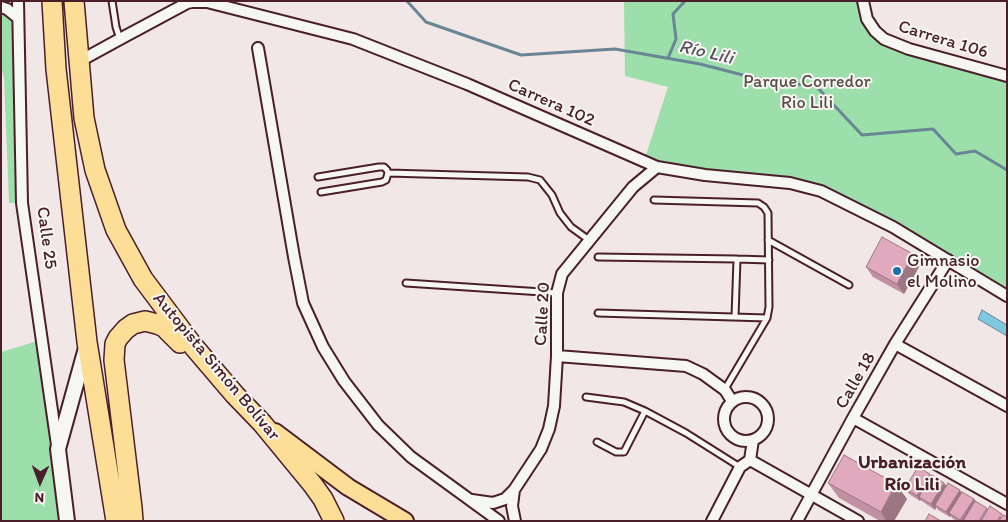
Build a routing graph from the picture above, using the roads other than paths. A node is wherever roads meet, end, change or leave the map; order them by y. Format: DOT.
graph roads {
  1 [pos="18,1"];
  2 [pos="52,1"];
  3 [pos="74,1"];
  4 [pos="112,1"];
  5 [pos="192,1"];
  6 [pos="863,1"];
  7 [pos="1,8"];
  8 [pos="18,17"];
  9 [pos="120,39"];
  10 [pos="258,48"];
  11 [pos="78,62"];
  12 [pos="1007,76"];
  13 [pos="657,167"];
  14 [pos="388,173"];
  15 [pos="318,177"];
  16 [pos="321,192"];
  17 [pos="654,200"];
  18 [pos="589,240"];
  19 [pos="768,240"];
  20 [pos="598,257"];
  21 [pos="737,259"];
  22 [pos="769,260"];
  23 [pos="948,260"];
  24 [pos="406,283"];
  25 [pos="849,285"];
  26 [pos="557,293"];
  27 [pos="1007,296"];
  28 [pos="598,312"];
  29 [pos="735,317"];
  30 [pos="767,318"];
  31 [pos="88,342"];
  32 [pos="895,344"];
  33 [pos="557,356"];
  34 [pos="725,390"];
  35 [pos="235,395"];
  36 [pos="586,397"];
  37 [pos="732,401"];
  38 [pos="1007,406"];
  39 [pos="645,411"];
  40 [pos="853,418"];
  41 [pos="262,423"];
  42 [pos="753,440"];
  43 [pos="597,442"];
  44 [pos="58,449"];
  45 [pos="750,460"];
  46 [pos="740,467"];
  47 [pos="514,490"];
  48 [pos="812,495"];
  49 [pos="469,500"];
  50 [pos="1007,504"];
  51 [pos="67,521"];
  52 [pos="116,521"];
  53 [pos="133,521"];
  54 [pos="334,521"];
  55 [pos="405,521"];
  56 [pos="499,521"];
  57 [pos="516,521"];
  58 [pos="712,521"];
  59 [pos="797,521"];
  60 [pos="858,521"];
  1 -- 8 [label="street, Calle 25"];
  2 -- 31 [label="highway"];
  3 -- 11 [label="highway, Autopista Simón Bolívar"];
  4 -- 9 [label="lane"];
  5 -- 9 [label="street, Carrera 102"];
  5 -- 13 [label="street, Carrera 102"];
  6 -- 12 [label="street, Carrera 106"];
  7 -- 8 [label="street"];
  8 -- 44 [label="street, Calle 25"];
  9 -- 11 [label="street, Carrera 102"];
  10 -- 49 [label="street"];
  11 -- 35 [label="highway, Autopista Simón Bolívar"];
  13 -- 18 [label="street, Calle 20"];
  13 -- 23 [label="street, Carrera 102"];
  14 -- 15 [label="lane"];
  14 -- 16 [label="lane"];
  14 -- 18 [label="lane"];
  17 -- 19 [label="lane"];
  18 -- 26 [label="street, Calle 20"];
  19 -- 22 [label="lane"];
  19 -- 25 [label="lane"];
  20 -- 21 [label="lane"];
  21 -- 22 [label="lane"];
  21 -- 29 [label="lane"];
  22 -- 30 [label="lane"];
  23 -- 27 [label="street, Carrera 102"];
  23 -- 32 [label="street, Calle 18"];
  24 -- 26 [label="lane"];
  26 -- 33 [label="street, Calle 20"];
  28 -- 29 [label="lane"];
  29 -- 30 [label="lane"];
  30 -- 34 [label="lane"];
  31 -- 44 [label="street, Calle 25"];
  31 -- 52 [label="highway"];
  32 -- 38 [label="street"];
  32 -- 40 [label="street, Calle 18"];
  33 -- 34 [label="street"];
  33 -- 47 [label="street, Calle 20"];
  34 -- 37 [label="street"];
  35 -- 41 [label="highway, Autopista Simón Bolívar"];
  35 -- 53 [label="highway"];
  36 -- 39 [label="lane"];
  37 -- 42 [label="street"];
  37 -- 42 [label="street"];
  39 -- 43 [label="lane"];
  39 -- 46 [label="lane"];
  40 -- 48 [label="street, Calle 18"];
  40 -- 50 [label="street"];
  41 -- 54 [label="highway, Autopista Simón Bolívar"];
  41 -- 55 [label="main road"];
  42 -- 45 [label="street"];
  44 -- 51 [label="street, Calle 25"];
  45 -- 46 [label="street"];
  45 -- 48 [label="street"];
  46 -- 58 [label="street"];
  47 -- 49 [label="street, Calle 20"];
  47 -- 57 [label="street"];
  48 -- 59 [label="street, Calle 18"];
  48 -- 60 [label="street"];
  49 -- 56 [label="street"];
}
